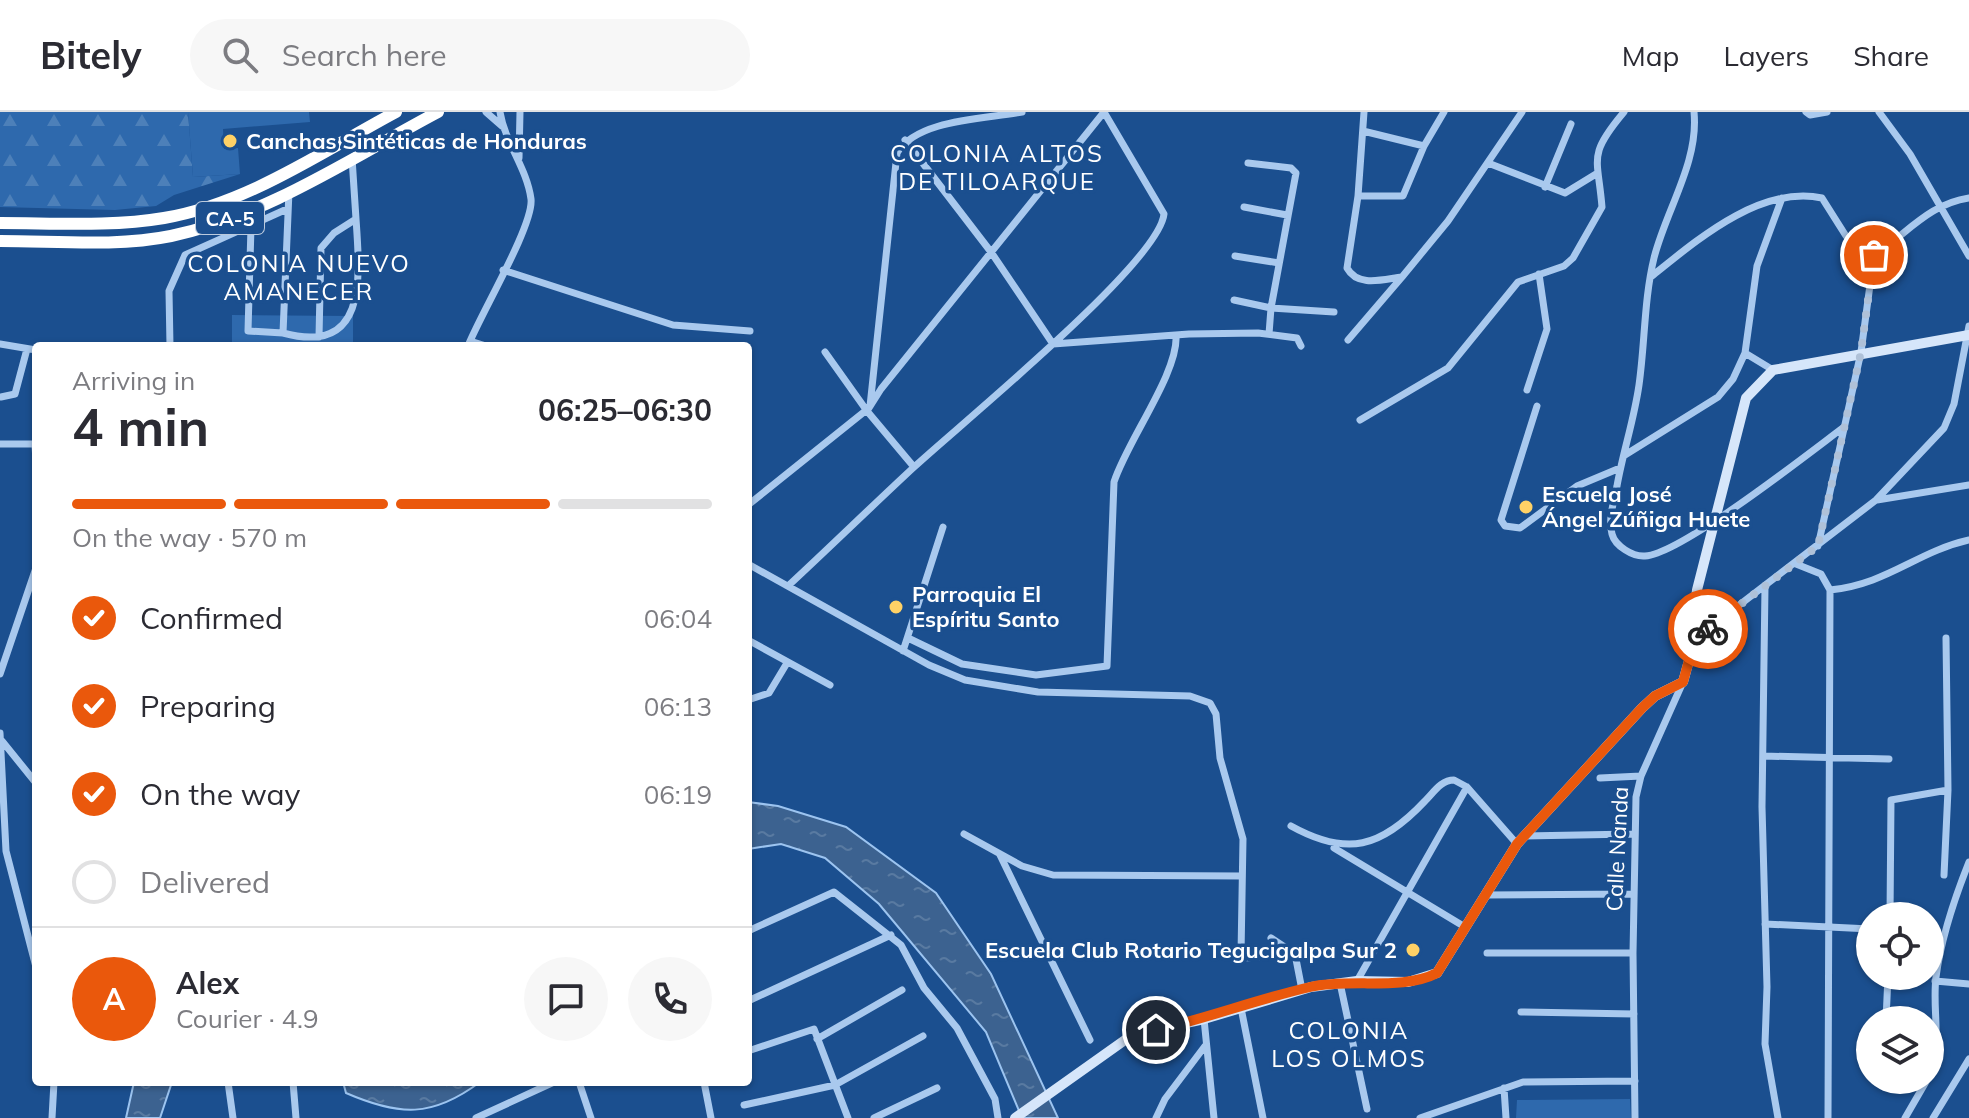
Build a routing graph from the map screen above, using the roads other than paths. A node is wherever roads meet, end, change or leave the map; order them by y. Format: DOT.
graph roads {
  1 [pos="396,112"];
  2 [pos="438,112"];
  3 [pos="486,112"];
  4 [pos="500,112"];
  5 [pos="520,112"];
  6 [pos="1022,112"];
  7 [pos="1104,112"];
  8 [pos="1364,112"];
  9 [pos="1444,112"];
  10 [pos="1522,112"];
  11 [pos="1624,112"];
  12 [pos="1694,112"];
  13 [pos="1806,112"];
  14 [pos="1827,112"];
  15 [pos="1879,112"];
  16 [pos="1571,124"];
  17 [pos="502,126"];
  18 [pos="1363,131"];
  19 [pos="905,140"];
  20 [pos="1424,146"];
  21 [pos="352,158"];
  22 [pos="520,160"];
  23 [pos="1248,163"];
  24 [pos="1488,163"];
  25 [pos="1596,174"];
  26 [pos="1545,187"];
  27 [pos="289,190"];
  28 [pos="1358,196"];
  29 [pos="1782,198"];
  30 [pos="1969,198"];
  31 [pos="1939,204"];
  32 [pos="1244,207"];
  33 [pos="287,209"];
  34 [pos="1287,215"];
  35 [pos="356,219"];
  36 [pos="0,223"];
  37 [pos="251,227"];
  38 [pos="0,241"];
  39 [pos="991,252"];
  40 [pos="1874,255"];
  41 [pos="1235,256"];
  42 [pos="1969,256"];
  43 [pos="1279,263"];
  44 [pos="503,270"];
  45 [pos="1539,274"];
  46 [pos="1652,276"];
  47 [pos="1402,277"];
  48 [pos="1234,300"];
  49 [pos="1271,308"];
  50 [pos="1334,312"];
  51 [pos="750,331"];
  52 [pos="1968,332"];
  53 [pos="283,333"];
  54 [pos="1269,334"];
  55 [pos="1176,335"];
  56 [pos="319,337"];
  57 [pos="1348,340"];
  58 [pos="170,342"];
  59 [pos="469,342"];
  60 [pos="0,344"];
  61 [pos="1053,344"];
  62 [pos="1301,346"];
  63 [pos="27,349"];
  64 [pos="32,350"];
  65 [pos="825,352"];
  66 [pos="1861,352"];
  67 [pos="1745,353"];
  68 [pos="1773,370"];
  69 [pos="1527,390"];
  70 [pos="1,397"];
  71 [pos="1537,406"];
  72 [pos="868,410"];
  73 [pos="1360,420"];
  74 [pos="1844,427"];
  75 [pos="0,444"];
  76 [pos="32,444"];
  77 [pos="1624,456"];
  78 [pos="914,467"];
  79 [pos="1620,468"];
  80 [pos="1969,485"];
  81 [pos="1876,500"];
  82 [pos="752,502"];
  83 [pos="1718,518"];
  84 [pos="943,527"];
  85 [pos="1969,540"];
  86 [pos="1818,546"];
  87 [pos="1796,564"];
  88 [pos="752,566"];
  89 [pos="32,580"];
  90 [pos="788,586"];
  91 [pos="1765,587"];
  92 [pos="1830,590"];
  93 [pos="908,638"];
  94 [pos="1946,638"];
  95 [pos="1695,639"];
  96 [pos="752,642"];
  97 [pos="903,651"];
  98 [pos="787,663"];
  99 [pos="0,674"];
  100 [pos="1683,682"];
  101 [pos="830,685"];
  102 [pos="752,699"];
  103 [pos="1,737"];
  104 [pos="1763,756"];
  105 [pos="1830,758"];
  106 [pos="1889,759"];
  107 [pos="1641,776"];
  108 [pos="32,778"];
  109 [pos="1600,778"];
  110 [pos="1467,787"];
  111 [pos="1948,790"];
  112 [pos="1291,826"];
  113 [pos="964,834"];
  114 [pos="1633,834"];
  115 [pos="1521,840"];
  116 [pos="1328,844"];
  117 [pos="999,853"];
  118 [pos="1969,862"];
  119 [pos="1944,875"];
  120 [pos="1242,876"];
  121 [pos="1408,892"];
  122 [pos="1633,894"];
  123 [pos="1485,895"];
  124 [pos="1890,902"];
  125 [pos="1765,924"];
  126 [pos="1465,927"];
  127 [pos="752,929"];
  128 [pos="1827,929"];
  129 [pos="1856,929"];
  130 [pos="891,935"];
  131 [pos="1271,938"];
  132 [pos="1944,950"];
  133 [pos="32,952"];
  134 [pos="1487,953"];
  135 [pos="1633,953"];
  136 [pos="1258,957"];
  137 [pos="1357,981"];
  138 [pos="1944,982"];
  139 [pos="1340,983"];
  140 [pos="1969,984"];
  141 [pos="902,990"];
  142 [pos="1302,990"];
  143 [pos="752,999"];
  144 [pos="1241,1008"];
  145 [pos="1521,1012"];
  146 [pos="1634,1014"];
  147 [pos="1204,1019"];
  148 [pos="923,1036"];
  149 [pos="817,1039"];
  150 [pos="1090,1040"];
  151 [pos="1205,1046"];
  152 [pos="752,1050"];
  153 [pos="1969,1059"];
  154 [pos="1635,1081"];
  155 [pos="835,1085"];
  156 [pos="54,1086"];
  157 [pos="229,1086"];
  158 [pos="293,1086"];
  159 [pos="545,1086"];
  160 [pos="580,1086"];
  161 [pos="705,1086"];
  162 [pos="937,1088"];
  163 [pos="1504,1088"];
  164 [pos="1919,1094"];
  165 [pos="744,1105"];
  166 [pos="1367,1109"];
  167 [pos="52,1118"];
  168 [pos="233,1118"];
  169 [pos="296,1118"];
  170 [pos="476,1118"];
  171 [pos="591,1118"];
  172 [pos="711,1118"];
  173 [pos="848,1118"];
  174 [pos="874,1118"];
  175 [pos="998,1118"];
  176 [pos="1015,1118"];
  177 [pos="1156,1118"];
  178 [pos="1214,1118"];
  179 [pos="1263,1118"];
  180 [pos="1420,1118"];
  181 [pos="1506,1118"];
  182 [pos="1635,1118"];
  183 [pos="1778,1118"];
  184 [pos="1828,1118"];
  185 [pos="1905,1118"];
  186 [pos="1933,1118"];
  1 -- 36 [label="highway, CA-5"];
  2 -- 21 [label="highway, CA-5"];
  3 -- 17 [label="street"];
  4 -- 17 [label="street"];
  5 -- 22 [label="street"];
  6 -- 19 [label="street"];
  7 -- 39 [label="street"];
  7 -- 61 [label="street"];
  8 -- 18 [label="street"];
  9 -- 20 [label="street"];
  10 -- 24 [label="street"];
  11 -- 25 [label="street"];
  12 -- 46 [label="street"];
  13 -- 14 [label="street"];
  15 -- 31 [label="street"];
  16 -- 26 [label="street"];
  17 -- 22 [label="street"];
  18 -- 20 [label="street"];
  18 -- 28 [label="street"];
  19 -- 39 [label="street"];
  19 -- 72 [label="street"];
  20 -- 28 [label="street"];
  21 -- 27 [label="highway, CA-5"];
  21 -- 35 [label="street"];
  22 -- 44 [label="street"];
  23 -- 34 [label="street"];
  24 -- 26 [label="street"];
  24 -- 47 [label="street"];
  25 -- 26 [label="street"];
  25 -- 45 [label="street"];
  27 -- 33 [label="street"];
  27 -- 38 [label="highway, CA-5"];
  28 -- 47 [label="street"];
  29 -- 40 [label="street"];
  29 -- 46 [label="street"];
  29 -- 67 [label="street"];
  30 -- 31 [label="street"];
  31 -- 40 [label="street"];
  31 -- 42 [label="street"];
  32 -- 34 [label="street"];
  33 -- 37 [label="street"];
  33 -- 53 [label="street"];
  34 -- 43 [label="street"];
  35 -- 56 [label="street"];
  35 -- 56 [label="street"];
  37 -- 53 [label="street"];
  37 -- 58 [label="street"];
  39 -- 61 [label="street"];
  39 -- 72 [label="street"];
  40 -- 66 [label="street"];
  41 -- 43 [label="street"];
  43 -- 49 [label="street"];
  44 -- 51 [label="street"];
  44 -- 59 [label="street"];
  45 -- 69 [label="street"];
  45 -- 73 [label="street"];
  46 -- 77 [label="street"];
  47 -- 57 [label="street"];
  48 -- 49 [label="street"];
  49 -- 50 [label="street"];
  49 -- 54 [label="street"];
  52 -- 66 [label="street"];
  52 -- 81 [label="street"];
  53 -- 56 [label="street"];
  54 -- 55 [label="street"];
  54 -- 62 [label="street"];
  55 -- 61 [label="street"];
  55 -- 93 [label="street"];
  60 -- 63 [label="street"];
  61 -- 78 [label="street"];
  63 -- 64 [label="street"];
  63 -- 70 [label="street"];
  65 -- 72 [label="street"];
  66 -- 68 [label="street"];
  66 -- 74 [label="street"];
  67 -- 68 [label="street"];
  67 -- 77 [label="street"];
  68 -- 83 [label="street, Calle Nanda"];
  71 -- 79 [label="street"];
  72 -- 78 [label="street"];
  72 -- 82 [label="street"];
  74 -- 83 [label="street"];
  74 -- 86 [label="street"];
  75 -- 76 [label="street"];
  77 -- 79 [label="street"];
  78 -- 90 [label="street"];
  79 -- 83 [label="street"];
  80 -- 81 [label="street"];
  81 -- 86 [label="street"];
  83 -- 95 [label="street, Calle Nanda"];
  84 -- 93 [label="street"];
  85 -- 92 [label="street"];
  86 -- 87 [label="street"];
  87 -- 91 [label="street"];
  87 -- 92 [label="street"];
  88 -- 90 [label="street"];
  89 -- 99 [label="street"];
  90 -- 97 [label="street"];
  91 -- 95 [label="street"];
  91 -- 104 [label="street"];
  92 -- 105 [label="street"];
  93 -- 97 [label="street"];
  94 -- 111 [label="street"];
  95 -- 100 [label="street, Calle Nanda"];
  96 -- 98 [label="street"];
  97 -- 120 [label="street"];
  98 -- 101 [label="street"];
  98 -- 102 [label="street"];
  100 -- 107 [label="street, Calle Nanda"];
  100 -- 115 [label="street"];
  103 -- 108 [label="street"];
  103 -- 133 [label="street"];
  104 -- 105 [label="street"];
  104 -- 125 [label="street"];
  105 -- 106 [label="street"];
  105 -- 128 [label="street"];
  107 -- 109 [label="street"];
  107 -- 114 [label="street, Calle Nanda"];
  110 -- 115 [label="street"];
  110 -- 116 [label="street"];
  110 -- 121 [label="street"];
  111 -- 119 [label="street"];
  111 -- 124 [label="street"];
  112 -- 116 [label="street"];
  113 -- 117 [label="street"];
  114 -- 115 [label="street"];
  114 -- 122 [label="street, Calle Nanda"];
  115 -- 123 [label="street"];
  116 -- 121 [label="street"];
  117 -- 120 [label="street"];
  117 -- 150 [label="street"];
  118 -- 132 [label="street"];
  120 -- 136 [label="street"];
  121 -- 126 [label="street"];
  121 -- 137 [label="street"];
  122 -- 123 [label="street"];
  122 -- 135 [label="street, Calle Nanda"];
  123 -- 126 [label="street"];
  125 -- 128 [label="street"];
  125 -- 183 [label="street"];
  126 -- 137 [label="street"];
  127 -- 130 [label="street"];
  128 -- 129 [label="street"];
  128 -- 184 [label="street"];
  130 -- 143 [label="street"];
  130 -- 175 [label="street"];
  131 -- 142 [label="street"];
  134 -- 135 [label="street"];
  135 -- 146 [label="street, Calle Nanda"];
  137 -- 139 [label="street"];
  138 -- 140 [label="street"];
  139 -- 142 [label="street"];
  139 -- 166 [label="street"];
  141 -- 149 [label="street"];
  142 -- 144 [label="street"];
  144 -- 147 [label="street"];
  144 -- 179 [label="street"];
  145 -- 146 [label="street"];
  146 -- 154 [label="street, Calle Nanda"];
  147 -- 151 [label="street"];
  147 -- 176 [label="street"];
  148 -- 155 [label="street"];
  149 -- 152 [label="street"];
  149 -- 155 [label="street"];
  151 -- 177 [label="street"];
  151 -- 178 [label="street"];
  153 -- 186 [label="street"];
  154 -- 163 [label="street"];
  154 -- 182 [label="street, Calle Nanda"];
  155 -- 165 [label="street"];
  155 -- 173 [label="street"];
  156 -- 167 [label="street"];
  157 -- 168 [label="street"];
  158 -- 169 [label="street"];
  159 -- 170 [label="street"];
  160 -- 171 [label="street"];
  161 -- 172 [label="street"];
  162 -- 174 [label="street"];
  163 -- 180 [label="street"];
  163 -- 181 [label="street"];
  164 -- 185 [label="street"];
}
